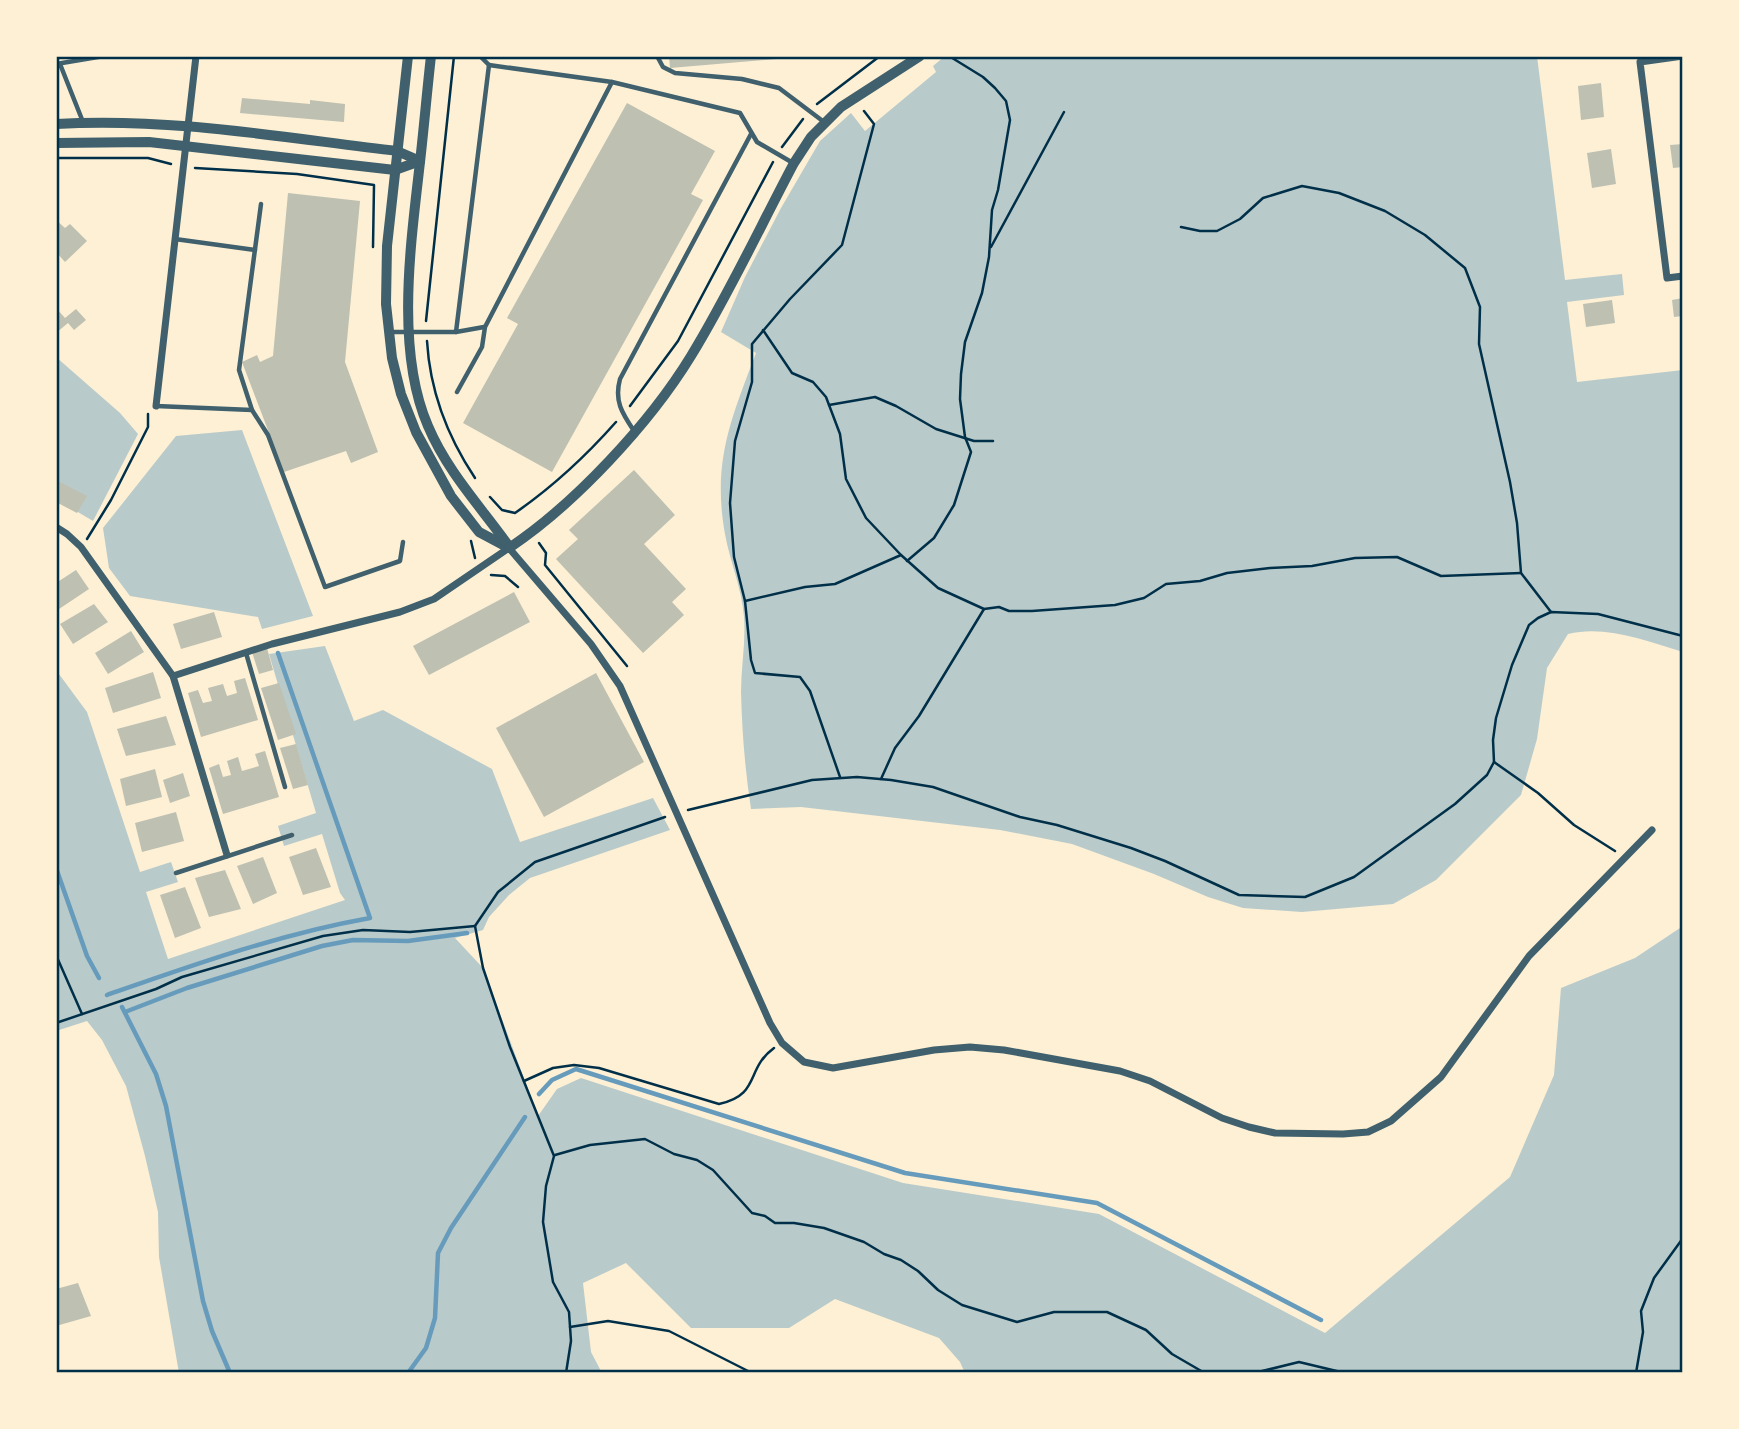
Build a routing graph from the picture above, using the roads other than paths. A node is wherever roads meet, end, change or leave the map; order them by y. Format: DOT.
graph roads {
  1 [pos="104,56"];
  2 [pos="196,56"];
  3 [pos="408,56"];
  4 [pos="431,56"];
  5 [pos="480,56"];
  6 [pos="657,56"];
  7 [pos="920,56"];
  8 [pos="1683,56"];
  9 [pos="1640,59"];
  10 [pos="58,64"];
  11 [pos="489,65"];
  12 [pos="612,82"];
  13 [pos="83,122"];
  14 [pos="824,122"];
  15 [pos="56,124"];
  16 [pos="188,126"];
  17 [pos="751,135"];
  18 [pos="56,143"];
  19 [pos="186,145"];
  20 [pos="397,151"];
  21 [pos="420,161"];
  22 [pos="794,163"];
  23 [pos="395,170"];
  24 [pos="261,204"];
  25 [pos="175,239"];
  26 [pos="255,250"];
  27 [pos="1683,276"];
  28 [pos="485,327"];
  29 [pos="388,332"];
  30 [pos="409,332"];
  31 [pos="456,332"];
  32 [pos="457,393"];
  33 [pos="156,405"];
  34 [pos="252,410"];
  35 [pos="635,432"];
  36 [pos="56,527"];
  37 [pos="403,542"];
  38 [pos="509,548"];
  39 [pos="246,653"];
  40 [pos="173,676"];
  41 [pos="285,788"];
  42 [pos="1652,830"];
  43 [pos="292,835"];
  44 [pos="227,855"];
  45 [pos="176,873"];
  1 -- 10 [label="lane"];
  2 -- 16 [label="street"];
  3 -- 20 [label="street"];
  4 -- 21 [label="street"];
  5 -- 11 [label="lane"];
  6 -- 14 [label="lane"];
  7 -- 14 [label="street"];
  8 -- 9 [label="street"];
  9 -- 27 [label="street"];
  10 -- 13 [label="lane"];
  11 -- 12 [label="lane"];
  11 -- 31 [label="lane"];
  12 -- 17 [label="lane"];
  12 -- 28 [label="lane"];
  13 -- 15 [label="street"];
  13 -- 16 [label="street"];
  14 -- 22 [label="street"];
  16 -- 19 [label="street"];
  16 -- 20 [label="street"];
  17 -- 22 [label="lane"];
  17 -- 35 [label="lane"];
  18 -- 19 [label="street"];
  19 -- 23 [label="street"];
  19 -- 25 [label="street"];
  20 -- 21 [label="street"];
  20 -- 23 [label="street"];
  21 -- 23 [label="street"];
  21 -- 30 [label="street"];
  22 -- 35 [label="street"];
  23 -- 29 [label="street"];
  24 -- 26 [label="lane"];
  25 -- 26 [label="lane"];
  25 -- 33 [label="street"];
  26 -- 34 [label="lane"];
  28 -- 31 [label="lane"];
  28 -- 32 [label="lane"];
  29 -- 30 [label="lane"];
  29 -- 38 [label="street"];
  30 -- 31 [label="lane"];
  30 -- 38 [label="street"];
  33 -- 34 [label="lane"];
  34 -- 37 [label="lane"];
  35 -- 38 [label="street"];
  36 -- 40 [label="street"];
  38 -- 39 [label="street"];
  38 -- 42 [label="street"];
  39 -- 40 [label="street"];
  39 -- 41 [label="lane"];
  40 -- 44 [label="street"];
  43 -- 44 [label="lane"];
  44 -- 45 [label="lane"];
}
